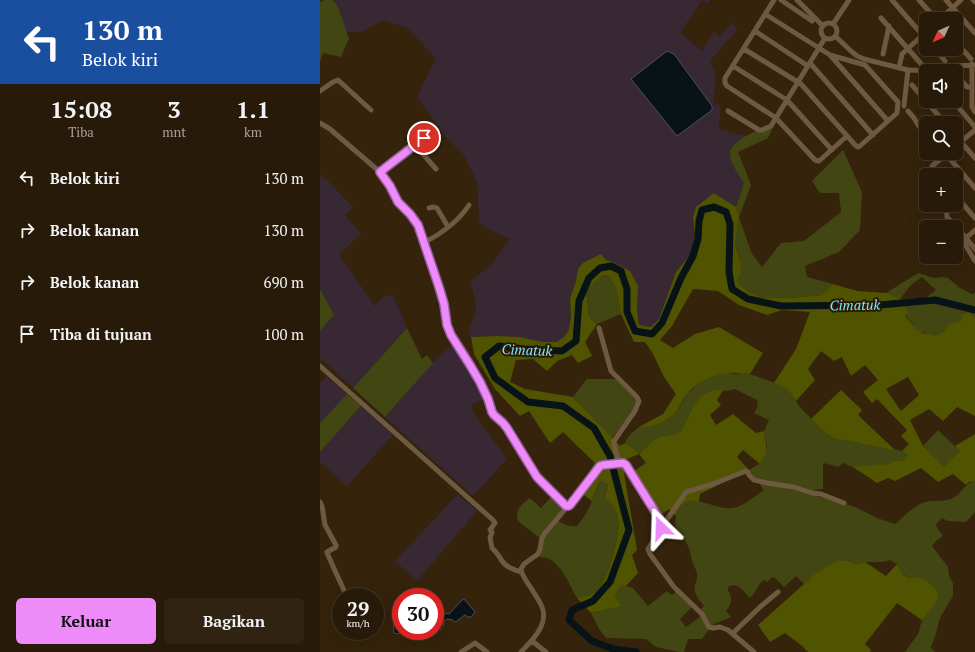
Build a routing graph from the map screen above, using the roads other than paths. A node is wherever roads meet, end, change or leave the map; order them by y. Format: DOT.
graph roads {
  1 [pos="774,0"];
  2 [pos="781,0"];
  3 [pos="797,0"];
  4 [pos="849,0"];
  5 [pos="892,0"];
  6 [pos="918,0"];
  7 [pos="946,0"];
  8 [pos="961,0"];
  9 [pos="973,0"];
  10 [pos="975,2"];
  11 [pos="953,8"];
  12 [pos="929,12"];
  13 [pos="948,12"];
  14 [pos="765,14"];
  15 [pos="881,18"];
  16 [pos="812,21"];
  17 [pos="833,24"];
  18 [pos="823,26"];
  19 [pos="889,26"];
  20 [pos="919,29"];
  21 [pos="755,31"];
  22 [pos="975,33"];
  23 [pos="835,36"];
  24 [pos="825,38"];
  25 [pos="919,40"];
  26 [pos="819,48"];
  27 [pos="908,48"];
  28 [pos="744,49"];
  29 [pos="963,51"];
  30 [pos="884,54"];
  31 [pos="830,55"];
  32 [pos="941,56"];
  33 [pos="945,61"];
  34 [pos="972,62"];
  35 [pos="809,64"];
  36 [pos="922,64"];
  37 [pos="733,66"];
  38 [pos="899,68"];
  39 [pos="908,70"];
  40 [pos="798,82"];
  41 [pos="963,82"];
  42 [pos="912,85"];
  43 [pos="971,87"];
  44 [pos="320,91"];
  45 [pos="787,100"];
  46 [pos="904,106"];
  47 [pos="958,108"];
  48 [pos="371,110"];
  49 [pos="728,111"];
  50 [pos="908,111"];
  51 [pos="975,112"];
  52 [pos="939,116"];
  53 [pos="776,118"];
  54 [pos="914,118"];
  55 [pos="888,121"];
  56 [pos="320,122"];
  57 [pos="919,124"];
  58 [pos="919,126"];
  59 [pos="975,127"];
  60 [pos="975,130"];
  61 [pos="873,134"];
  62 [pos="847,136"];
  63 [pos="424,138"];
  64 [pos="963,140"];
  65 [pos="963,144"];
  66 [pos="415,145"];
  67 [pos="832,150"];
  68 [pos="975,158"];
  69 [pos="939,160"];
  70 [pos="951,160"];
  71 [pos="933,168"];
  72 [pos="436,169"];
  73 [pos="380,172"];
  74 [pos="975,188"];
  75 [pos="963,204"];
  76 [pos="469,205"];
  77 [pos="429,208"];
  78 [pos="947,212"];
  79 [pos="975,218"];
  80 [pos="448,227"];
  81 [pos="975,230"];
  82 [pos="966,238"];
  83 [pos="423,243"];
  84 [pos="975,249"];
  85 [pos="975,261"];
  86 [pos="599,328"];
  87 [pos="320,366"];
  88 [pos="618,463"];
  89 [pos="320,502"];
  90 [pos="844,503"];
  91 [pos="568,506"];
  92 [pos="661,528"];
  93 [pos="521,572"];
  94 [pos="343,588"];
  95 [pos="778,592"];
  96 [pos="733,633"];
  97 [pos="532,641"];
  98 [pos="461,652"];
  99 [pos="486,652"];
  100 [pos="521,652"];
  101 [pos="546,652"];
  102 [pos="754,652"];
  1 -- 14 [label="street"];
  2 -- 16 [label="street"];
  3 -- 18 [label="street"];
  4 -- 17 [label="street"];
  5 -- 20 [label="street"];
  6 -- 12 [label="street"];
  7 -- 11 [label="street"];
  8 -- 11 [label="street"];
  9 -- 10 [label="street"];
  11 -- 13 [label="street"];
  11 -- 22 [label="street"];
  14 -- 21 [label="street"];
  14 -- 26 [label="street"];
  15 -- 19 [label="street"];
  17 -- 18 [label="street"];
  17 -- 23 [label="street"];
  18 -- 24 [label="street"];
  19 -- 27 [label="street"];
  19 -- 30 [label="street"];
  21 -- 28 [label="street"];
  21 -- 35 [label="street"];
  23 -- 24 [label="street"];
  23 -- 38 [label="street"];
  24 -- 26 [label="street"];
  25 -- 27 [label="street"];
  26 -- 31 [label="street"];
  26 -- 35 [label="street"];
  27 -- 36 [label="street"];
  27 -- 38 [label="street"];
  28 -- 37 [label="street"];
  28 -- 40 [label="street"];
  29 -- 34 [label="street"];
  31 -- 55 [label="street"];
  31 -- 55 [label="street"];
  32 -- 33 [label="street"];
  34 -- 39 [label="street"];
  34 -- 43 [label="street"];
  35 -- 40 [label="street"];
  35 -- 61 [label="street"];
  37 -- 45 [label="street"];
  37 -- 53 [label="street"];
  38 -- 39 [label="street"];
  39 -- 46 [label="street"];
  40 -- 45 [label="street"];
  40 -- 62 [label="street"];
  41 -- 43 [label="street"];
  42 -- 52 [label="street"];
  43 -- 51 [label="street"];
  44 -- 48 [label="street"];
  45 -- 53 [label="street"];
  45 -- 67 [label="street"];
  47 -- 59 [label="street"];
  49 -- 53 [label="street"];
  50 -- 54 [label="street"];
  53 -- 67 [label="street"];
  54 -- 57 [label="street"];
  54 -- 58 [label="street"];
  55 -- 61 [label="street"];
  56 -- 73 [label="street"];
  60 -- 64 [label="street"];
  61 -- 62 [label="street"];
  62 -- 67 [label="street"];
  63 -- 66 [label="street"];
  65 -- 68 [label="street"];
  66 -- 72 [label="street"];
  66 -- 73 [label="street"];
  69 -- 71 [label="street"];
  70 -- 74 [label="street"];
  73 -- 83 [label="street"];
  75 -- 79 [label="street"];
  76 -- 80 [label="street"];
  77 -- 80 [label="street"];
  78 -- 82 [label="street"];
  80 -- 83 [label="street"];
  81 -- 82 [label="street"];
  82 -- 84 [label="street"];
  82 -- 85 [label="street"];
  83 -- 91 [label="street"];
  86 -- 88 [label="street"];
  87 -- 93 [label="street"];
  88 -- 91 [label="street"];
  88 -- 92 [label="street"];
  89 -- 94 [label="street"];
  90 -- 92 [label="street"];
  91 -- 93 [label="street"];
  92 -- 96 [label="street"];
  93 -- 97 [label="street"];
  95 -- 96 [label="street"];
  96 -- 102 [label="street"];
  97 -- 100 [label="street"];
  97 -- 101 [label="street"];
  98 -- 99 [label="street"];
}
